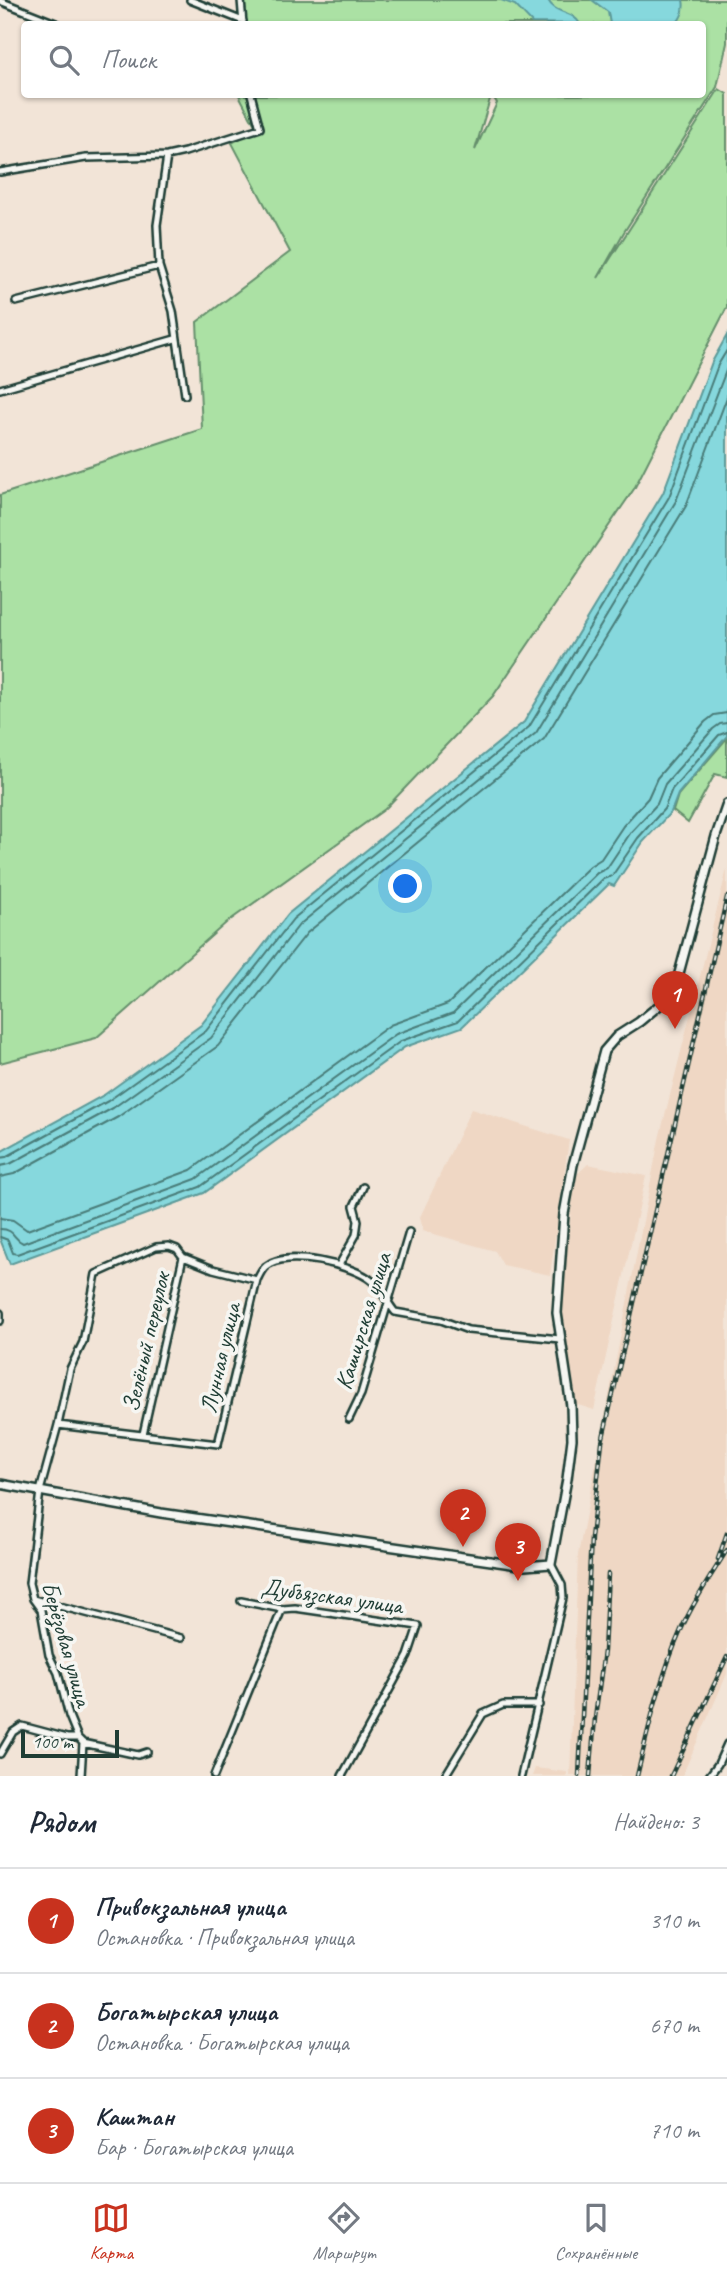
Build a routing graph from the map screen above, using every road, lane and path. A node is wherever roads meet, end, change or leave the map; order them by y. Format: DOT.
graph roads {
  1 [pos="190,0"];
  2 [pos="241,0"];
  3 [pos="0,1"];
  4 [pos="50,21"];
  5 [pos="238,21"];
  6 [pos="243,21"];
  7 [pos="252,98"];
  8 [pos="167,156"];
  9 [pos="0,172"];
  10 [pos="159,266"];
  11 [pos="16,302"];
  12 [pos="175,339"];
  13 [pos="0,389"];
  14 [pos="185,395"];
  15 [pos="727,804"];
  16 [pos="363,1187"];
  17 [pos="408,1232"];
  18 [pos="183,1257"];
  19 [pos="339,1265"];
  20 [pos="257,1280"];
  21 [pos="387,1303"];
  22 [pos="0,1313"];
  23 [pos="0,1321"];
  24 [pos="560,1339"];
  25 [pos="349,1419"];
  26 [pos="58,1425"];
  27 [pos="143,1434"];
  28 [pos="0,1484"];
  29 [pos="40,1491"];
  30 [pos="551,1564"];
  31 [pos="33,1599"];
  32 [pos="241,1601"];
  33 [pos="282,1609"];
  34 [pos="181,1638"];
  35 [pos="539,1704"];
  36 [pos="78,1738"];
  37 [pos="83,1743"];
  38 [pos="727,1744"];
  39 [pos="147,1752"];
  40 [pos="0,1755"];
  41 [pos="80,1776"];
  42 [pos="214,1776"];
  43 [pos="342,1776"];
  44 [pos="445,1776"];
  45 [pos="521,1776"];
  46 [pos="710,1776"];
  1 -- 5 [label="street"];
  2 -- 6 [label="street"];
  3 -- 4 [label="street"];
  7 -- 8 [label="street"];
  8 -- 9 [label="street"];
  8 -- 10 [label="street"];
  10 -- 11 [label="street"];
  10 -- 12 [label="street"];
  12 -- 13 [label="street"];
  12 -- 14 [label="street"];
  15 -- 24 [label="main road"];
  16 -- 19 [label="street"];
  17 -- 21 [label="street, Каширская улица"];
  18 -- 20 [label="street"];
  18 -- 26 [label="street, Берёзовая улица"];
  18 -- 27 [label="street, Зелёный переулок"];
  19 -- 20 [label="street"];
  19 -- 21 [label="street"];
  20 -- 27 [label="street, Лунная улица"];
  21 -- 24 [label="street"];
  21 -- 25 [label="street, Каширская улица"];
  22 -- 23 [label="street"];
  24 -- 30 [label="main road"];
  26 -- 27 [label="street"];
  26 -- 29 [label="street, Берёзовая улица"];
  28 -- 29 [label="main road"];
  29 -- 30 [label="main road"];
  29 -- 31 [label="street, Берёзовая улица"];
  30 -- 35 [label="street"];
  31 -- 34 [label="street"];
  31 -- 36 [label="street, Берёзовая улица"];
  32 -- 33 [label="street, Дубъязская улица"];
  33 -- 42 [label="street"];
  33 -- 43 [label="street, Дубъязская улица"];
  35 -- 44 [label="street"];
  35 -- 45 [label="street"];
  36 -- 37 [label="street, Берёзовая улица"];
  36 -- 40 [label="street"];
  37 -- 39 [label="street"];
  37 -- 41 [label="street, Берёзовая улица"];
  38 -- 46 [label="street"];
}
